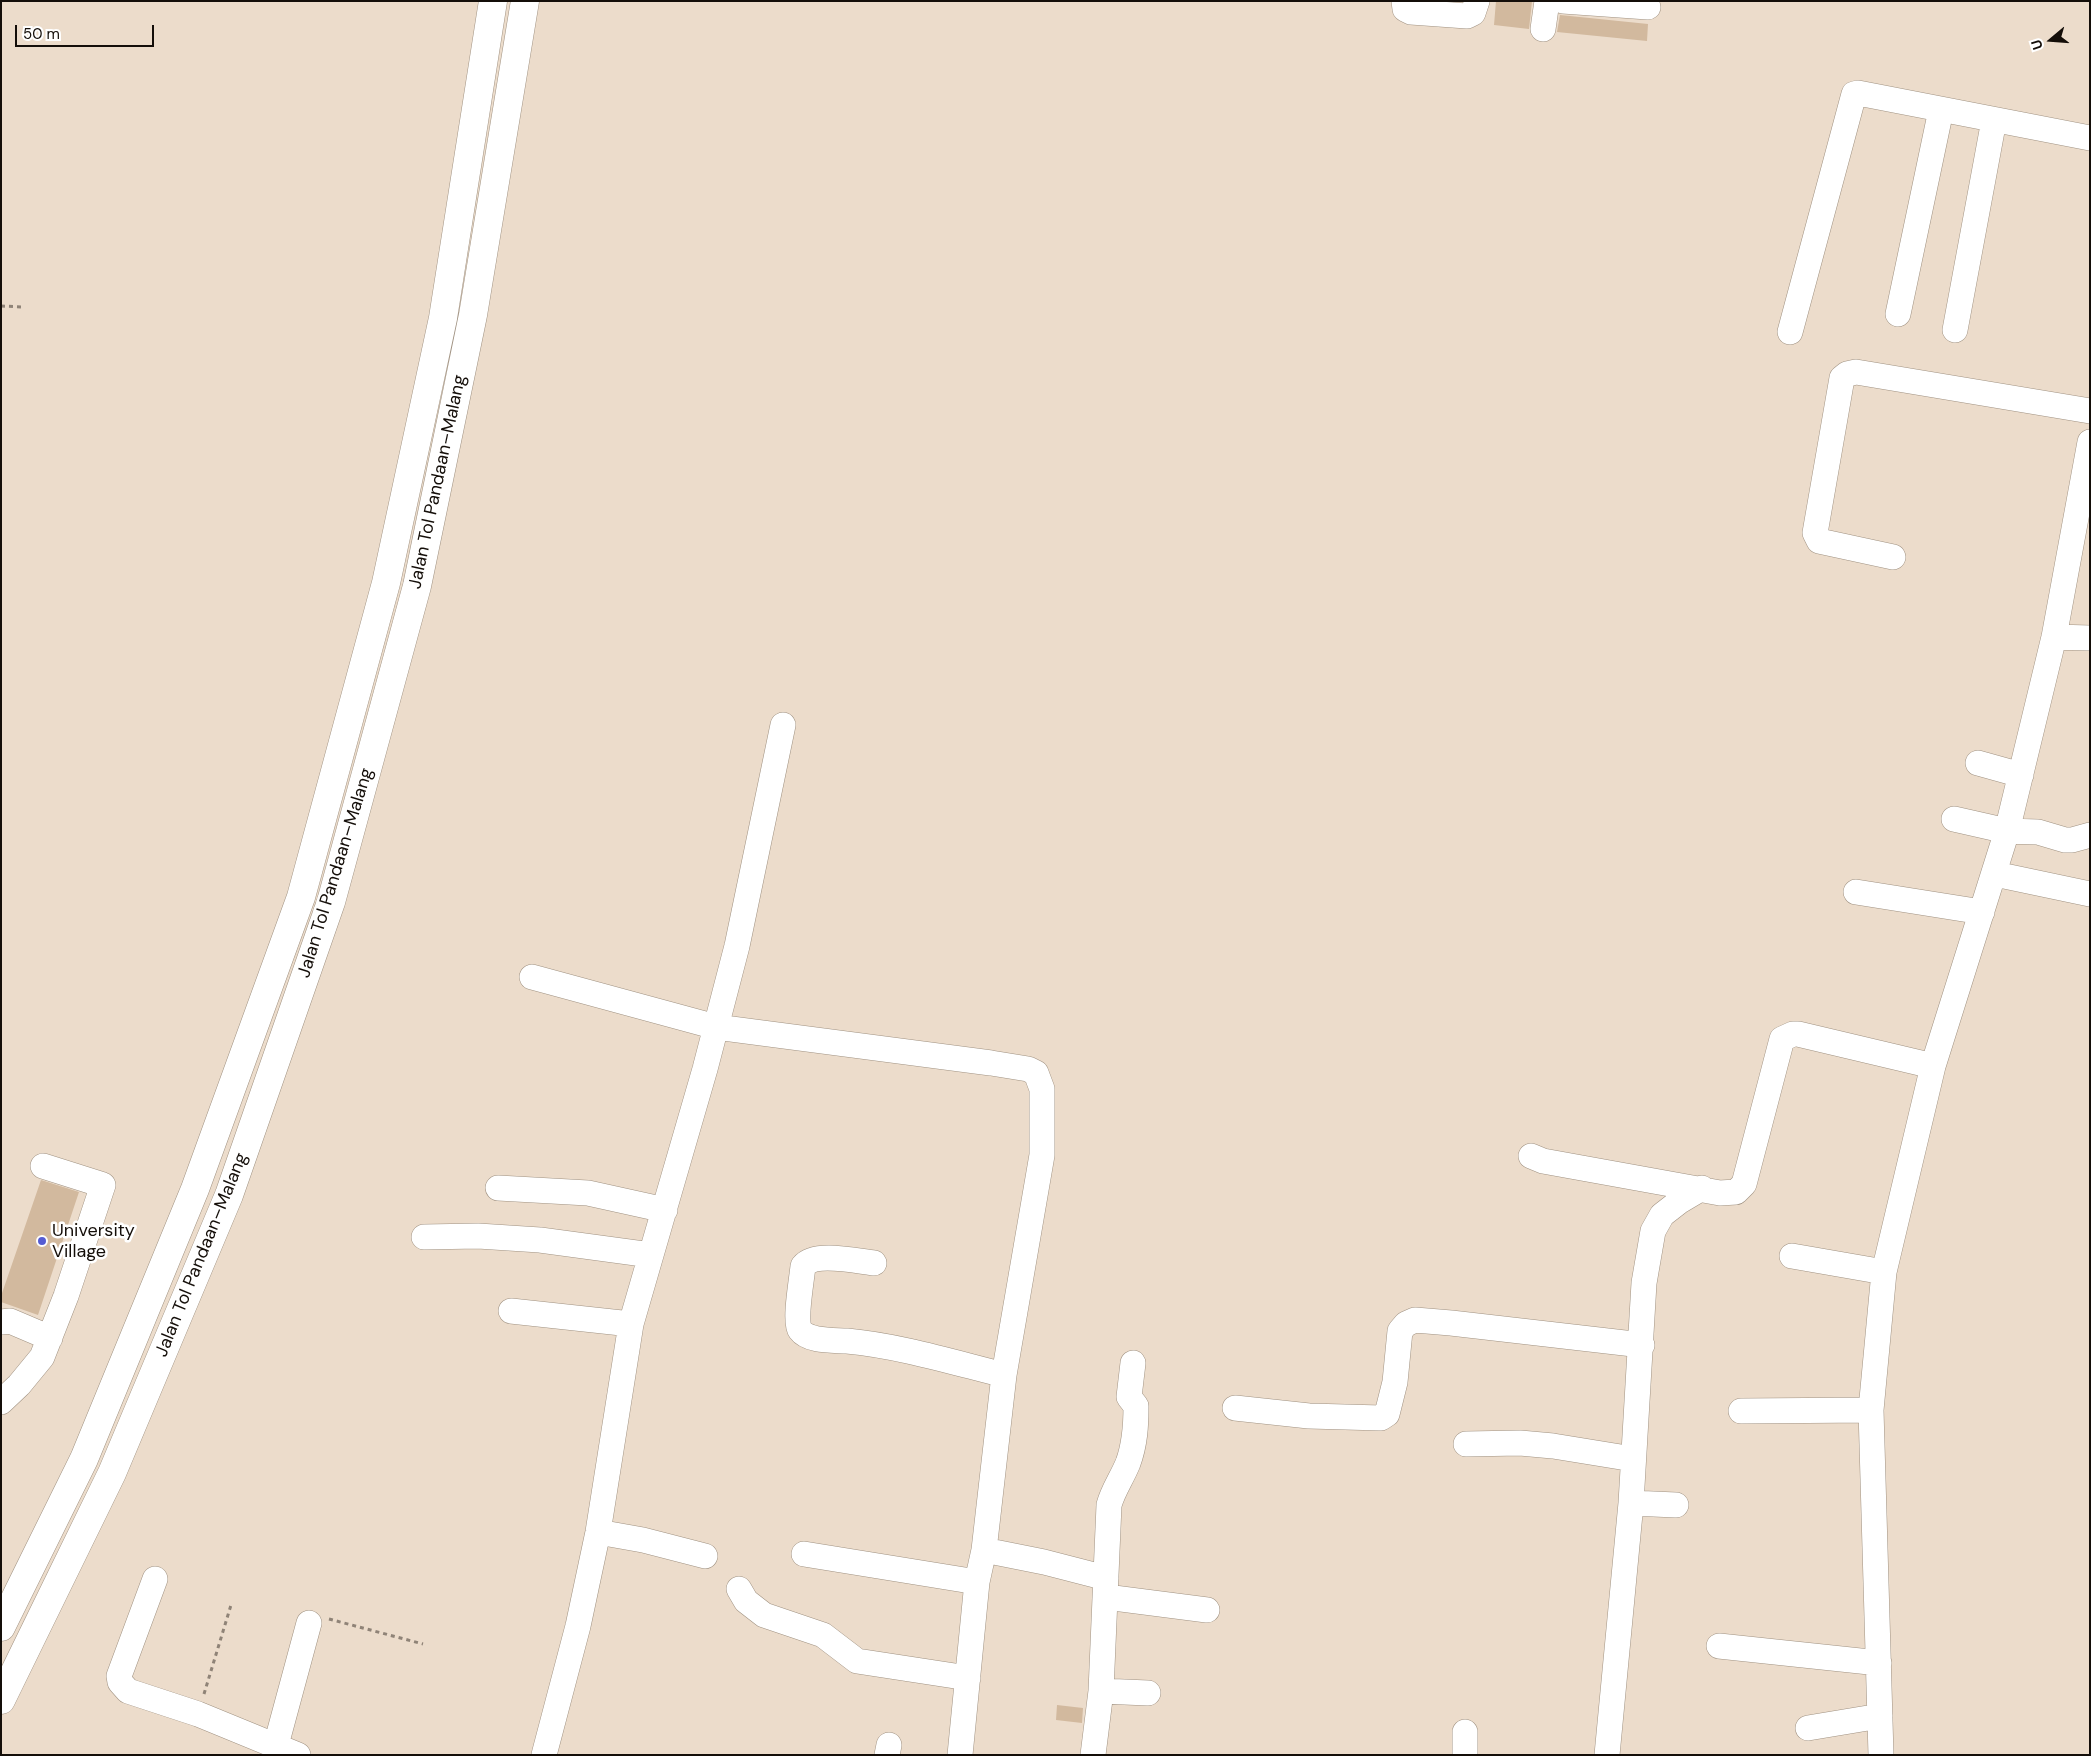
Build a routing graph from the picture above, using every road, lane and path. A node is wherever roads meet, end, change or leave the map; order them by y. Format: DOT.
graph roads {
  1 [pos="493,1"];
  2 [pos="525,1"];
  3 [pos="1404,1"];
  4 [pos="1477,1"];
  5 [pos="1547,1"];
  6 [pos="1564,1"];
  7 [pos="1648,8"];
  8 [pos="1543,29"];
  9 [pos="1941,110"];
  10 [pos="1994,120"];
  11 [pos="2090,138"];
  12 [pos="1,306"];
  13 [pos="23,307"];
  14 [pos="1898,314"];
  15 [pos="1955,330"];
  16 [pos="1790,332"];
  17 [pos="2090,411"];
  18 [pos="2090,442"];
  19 [pos="2086,483"];
  20 [pos="1893,557"];
  21 [pos="2054,636"];
  22 [pos="2090,638"];
  23 [pos="782,725"];
  24 [pos="1978,763"];
  25 [pos="2021,775"];
  26 [pos="1954,819"];
  27 [pos="2007,831"];
  28 [pos="2090,835"];
  29 [pos="1995,874"];
  30 [pos="1856,892"];
  31 [pos="2090,894"];
  32 [pos="1982,912"];
  33 [pos="532,977"];
  34 [pos="716,1027"];
  35 [pos="1933,1066"];
  36 [pos="1531,1156"];
  37 [pos="43,1166"];
  38 [pos="498,1188"];
  39 [pos="1702,1188"];
  40 [pos="664,1210"];
  41 [pos="424,1237"];
  42 [pos="651,1255"];
  43 [pos="1792,1256"];
  44 [pos="874,1263"];
  45 [pos="1884,1272"];
  46 [pos="511,1310"];
  47 [pos="1,1322"];
  48 [pos="631,1324"];
  49 [pos="50,1338"];
  50 [pos="1642,1345"];
  51 [pos="1133,1363"];
  52 [pos="1004,1375"];
  53 [pos="1,1402"];
  54 [pos="1235,1408"];
  55 [pos="1871,1410"];
  56 [pos="1741,1411"];
  57 [pos="1466,1444"];
  58 [pos="1633,1459"];
  59 [pos="1631,1503"];
  60 [pos="1676,1505"];
  61 [pos="598,1532"];
  62 [pos="984,1550"];
  63 [pos="804,1554"];
  64 [pos="705,1556"];
  65 [pos="155,1579"];
  66 [pos="978,1582"];
  67 [pos="1106,1587"];
  68 [pos="739,1589"];
  69 [pos="231,1605"];
  70 [pos="1207,1610"];
  71 [pos="309,1623"];
  72 [pos="1,1627"];
  73 [pos="423,1644"];
  74 [pos="1719,1646"];
  75 [pos="1879,1663"];
  76 [pos="968,1678"];
  77 [pos="1101,1691"];
  78 [pos="1148,1692"];
  79 [pos="1,1700"];
  80 [pos="198,1714"];
  81 [pos="1880,1716"];
  82 [pos="1808,1728"];
  83 [pos="276,1745"];
  84 [pos="298,1755"];
  85 [pos="544,1755"];
  86 [pos="960,1755"];
  87 [pos="1093,1755"];
  88 [pos="1607,1755"];
  89 [pos="1881,1755"];
  1 -- 72 [label="highway, Jalan Tol Pandaan–Malang"];
  2 -- 79 [label="highway, Jalan Tol Pandaan–Malang"];
  3 -- 4 [label="street"];
  5 -- 8 [label="street"];
  6 -- 7 [label="street"];
  9 -- 10 [label="street"];
  9 -- 14 [label="street"];
  9 -- 16 [label="street"];
  10 -- 11 [label="street"];
  10 -- 15 [label="street"];
  12 -- 13 [label="path"];
  17 -- 20 [label="street"];
  18 -- 19 [label="street"];
  19 -- 21 [label="street"];
  21 -- 22 [label="street"];
  21 -- 25 [label="street"];
  23 -- 34 [label="street"];
  24 -- 25 [label="street"];
  25 -- 27 [label="street"];
  26 -- 27 [label="street"];
  27 -- 28 [label="street"];
  27 -- 29 [label="street"];
  29 -- 31 [label="street"];
  29 -- 32 [label="street"];
  30 -- 32 [label="street"];
  32 -- 35 [label="street"];
  33 -- 34 [label="street"];
  34 -- 40 [label="street"];
  34 -- 52 [label="street"];
  35 -- 39 [label="street"];
  35 -- 45 [label="street"];
  36 -- 39 [label="street"];
  37 -- 49 [label="street"];
  38 -- 40 [label="street"];
  39 -- 50 [label="street"];
  40 -- 42 [label="street"];
  41 -- 42 [label="street"];
  42 -- 48 [label="street"];
  43 -- 45 [label="street"];
  44 -- 52 [label="street"];
  45 -- 55 [label="street"];
  46 -- 48 [label="street"];
  47 -- 49 [label="street"];
  48 -- 61 [label="street"];
  49 -- 53 [label="street"];
  50 -- 54 [label="street"];
  50 -- 58 [label="street"];
  51 -- 67 [label="street"];
  52 -- 62 [label="street"];
  55 -- 56 [label="street"];
  55 -- 75 [label="street"];
  57 -- 58 [label="street"];
  58 -- 59 [label="street"];
  59 -- 60 [label="street"];
  59 -- 88 [label="street"];
  61 -- 64 [label="street"];
  61 -- 85 [label="street"];
  62 -- 66 [label="street"];
  62 -- 67 [label="street"];
  63 -- 66 [label="street"];
  65 -- 80 [label="street"];
  66 -- 76 [label="street"];
  67 -- 70 [label="street"];
  67 -- 77 [label="street"];
  68 -- 76 [label="street"];
  69 -- 80 [label="path"];
  71 -- 73 [label="path"];
  71 -- 83 [label="street"];
  74 -- 75 [label="street"];
  75 -- 81 [label="street"];
  76 -- 86 [label="street"];
  77 -- 78 [label="street"];
  77 -- 87 [label="street"];
  80 -- 83 [label="street"];
  81 -- 82 [label="street"];
  81 -- 89 [label="street"];
  83 -- 84 [label="street"];
}
